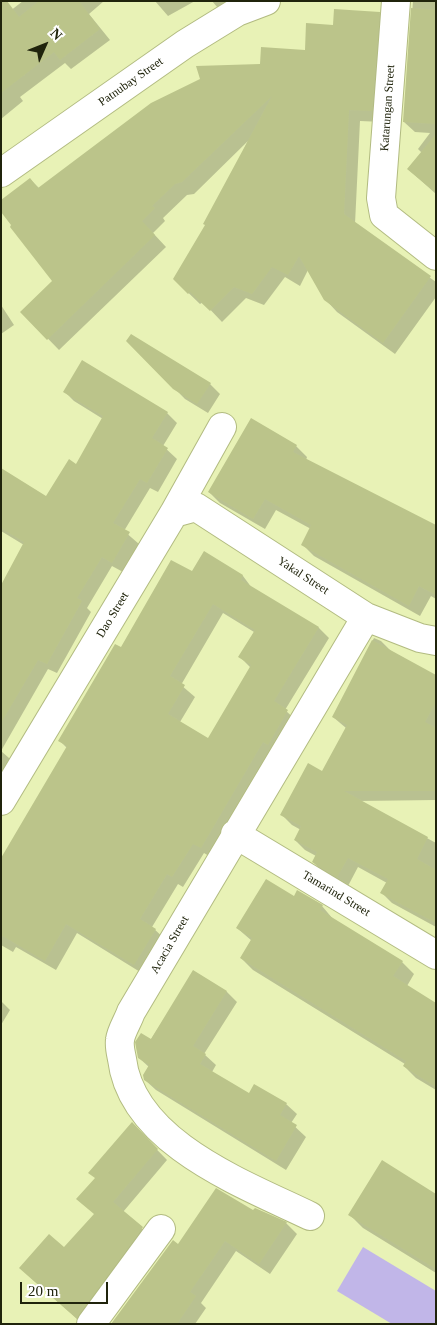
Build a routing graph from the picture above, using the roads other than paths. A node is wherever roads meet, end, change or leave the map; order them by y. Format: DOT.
graph roads {
  1 [pos="266,1"];
  2 [pos="396,1"];
  3 [pos="1,173"];
  4 [pos="436,256"];
  5 [pos="222,427"];
  6 [pos="174,513"];
  7 [pos="366,617"];
  8 [pos="436,641"];
  9 [pos="1,801"];
  10 [pos="235,834"];
  11 [pos="436,955"];
  12 [pos="310,1216"];
  13 [pos="161,1229"];
  14 [pos="91,1324"];
  1 -- 3 [label="street, Patnubay Street"];
  2 -- 4 [label="street, Katarungan Street"];
  5 -- 6 [label="street, Dao Street"];
  6 -- 7 [label="street, Yakal Street"];
  6 -- 9 [label="street, Dao Street"];
  7 -- 8 [label="street, Yakal Street"];
  7 -- 10 [label="street, Acacia Street"];
  10 -- 11 [label="street, Tamarind Street"];
  10 -- 12 [label="street, Acacia Street"];
  13 -- 14 [label="street"];
}
